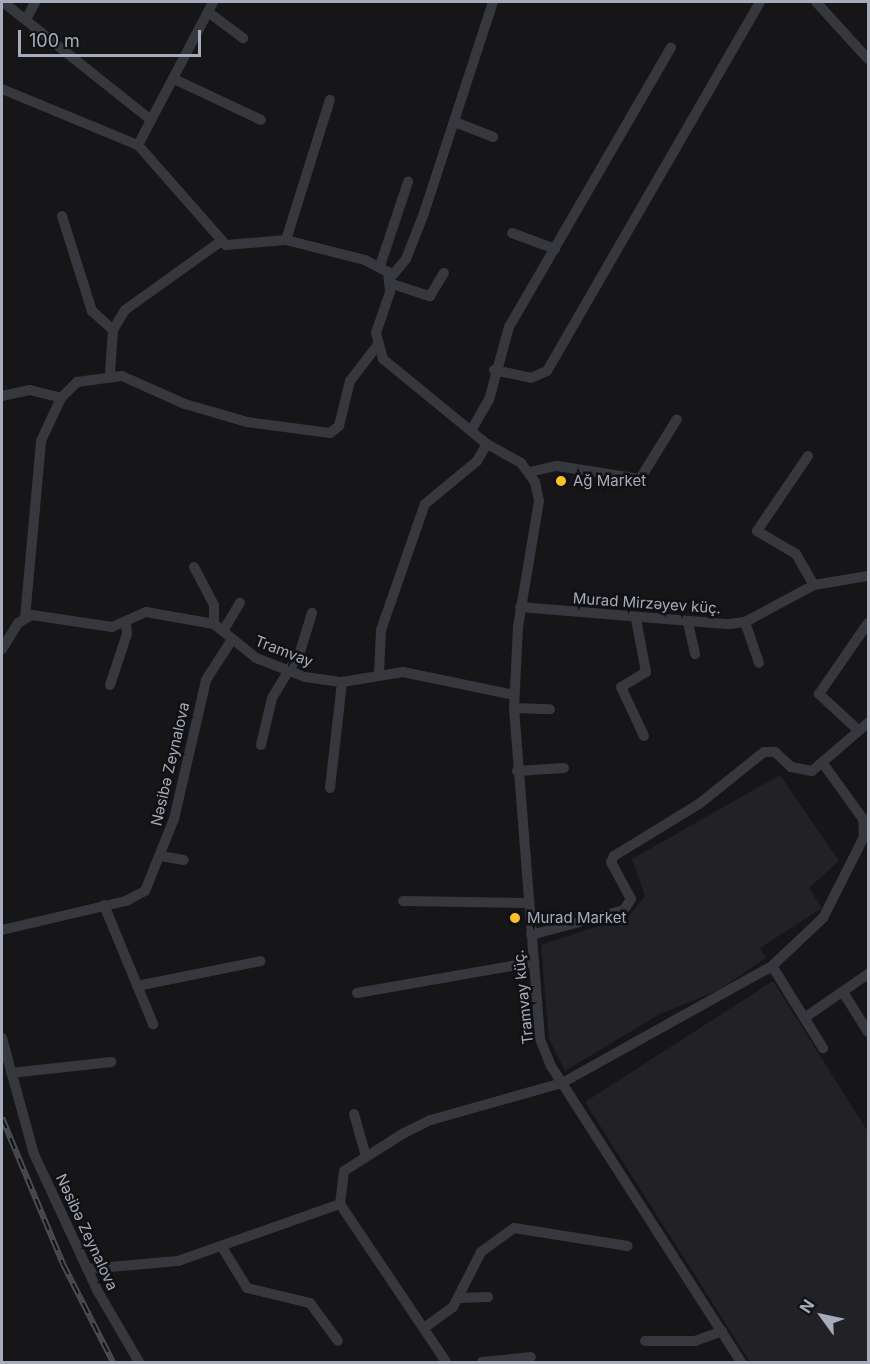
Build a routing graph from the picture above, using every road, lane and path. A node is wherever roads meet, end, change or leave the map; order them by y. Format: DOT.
graph roads {
  1 [pos="3,2"];
  2 [pos="35,2"];
  3 [pos="213,2"];
  4 [pos="493,2"];
  5 [pos="760,2"];
  6 [pos="816,2"];
  7 [pos="208,12"];
  8 [pos="27,18"];
  9 [pos="243,38"];
  10 [pos="671,48"];
  11 [pos="868,59"];
  12 [pos="174,79"];
  13 [pos="2,89"];
  14 [pos="330,100"];
  15 [pos="151,120"];
  16 [pos="261,120"];
  17 [pos="455,122"];
  18 [pos="494,137"];
  19 [pos="138,145"];
  20 [pos="408,182"];
  21 [pos="62,216"];
  22 [pos="513,233"];
  23 [pos="286,240"];
  24 [pos="220,242"];
  25 [pos="555,249"];
  26 [pos="380,266"];
  27 [pos="444,273"];
  28 [pos="391,280"];
  29 [pos="113,330"];
  30 [pos="377,346"];
  31 [pos="494,370"];
  32 [pos="110,373"];
  33 [pos="2,396"];
  34 [pos="61,398"];
  35 [pos="677,420"];
  36 [pos="472,429"];
  37 [pos="487,444"];
  38 [pos="808,456"];
  39 [pos="530,472"];
  40 [pos="194,567"];
  41 [pos="868,576"];
  42 [pos="814,585"];
  43 [pos="240,603"];
  44 [pos="520,607"];
  45 [pos="312,613"];
  46 [pos="25,618"];
  47 [pos="636,619"];
  48 [pos="745,622"];
  49 [pos="868,622"];
  50 [pos="126,623"];
  51 [pos="688,623"];
  52 [pos="218,627"];
  53 [pos="231,641"];
  54 [pos="2,650"];
  55 [pos="695,654"];
  56 [pos="759,663"];
  57 [pos="289,671"];
  58 [pos="379,673"];
  59 [pos="342,682"];
  60 [pos="110,685"];
  61 [pos="514,695"];
  62 [pos="514,708"];
  63 [pos="550,709"];
  64 [pos="868,723"];
  65 [pos="857,729"];
  66 [pos="644,736"];
  67 [pos="261,745"];
  68 [pos="824,765"];
  69 [pos="564,768"];
  70 [pos="517,771"];
  71 [pos="330,788"];
  72 [pos="161,856"];
  73 [pos="184,860"];
  74 [pos="403,900"];
  75 [pos="528,903"];
  76 [pos="104,905"];
  77 [pos="2,930"];
  78 [pos="531,935"];
  79 [pos="261,960"];
  80 [pos="534,962"];
  81 [pos="772,966"];
  82 [pos="868,975"];
  83 [pos="137,986"];
  84 [pos="843,992"];
  85 [pos="357,993"];
  86 [pos="804,1018"];
  87 [pos="153,1024"];
  88 [pos="868,1032"];
  89 [pos="2,1038"];
  90 [pos="823,1048"];
  91 [pos="111,1062"];
  92 [pos="10,1073"];
  93 [pos="562,1083"];
  94 [pos="354,1114"];
  95 [pos="366,1156"];
  96 [pos="340,1204"];
  97 [pos="628,1246"];
  98 [pos="222,1247"];
  99 [pos="87,1269"];
  100 [pos="488,1297"];
  101 [pos="459,1298"];
  102 [pos="424,1328"];
  103 [pos="722,1330"];
  104 [pos="338,1341"];
  105 [pos="645,1341"];
  106 [pos="531,1357"];
  107 [pos="139,1362"];
  108 [pos="446,1362"];
  109 [pos="482,1362"];
  110 [pos="741,1362"];
  1 -- 8 [label="street"];
  2 -- 8 [label="street"];
  3 -- 7 [label="street"];
  4 -- 17 [label="street"];
  5 -- 31 [label="street"];
  6 -- 11 [label="street"];
  7 -- 9 [label="street"];
  7 -- 12 [label="street"];
  8 -- 15 [label="street"];
  10 -- 25 [label="street"];
  12 -- 15 [label="street"];
  12 -- 16 [label="street"];
  13 -- 19 [label="street"];
  14 -- 23 [label="street"];
  15 -- 19 [label="street"];
  17 -- 18 [label="street"];
  17 -- 28 [label="street"];
  19 -- 24 [label="street"];
  20 -- 26 [label="street"];
  21 -- 29 [label="street"];
  22 -- 25 [label="street"];
  23 -- 24 [label="street"];
  23 -- 26 [label="street"];
  24 -- 29 [label="street"];
  25 -- 31 [label="street"];
  26 -- 28 [label="street"];
  27 -- 28 [label="street"];
  28 -- 30 [label="street"];
  29 -- 32 [label="street"];
  30 -- 32 [label="street"];
  30 -- 36 [label="street"];
  31 -- 36 [label="street"];
  32 -- 34 [label="street"];
  33 -- 34 [label="street"];
  34 -- 46 [label="street"];
  35 -- 39 [label="street"];
  36 -- 37 [label="street"];
  37 -- 39 [label="street"];
  37 -- 58 [label="street"];
  38 -- 42 [label="street"];
  39 -- 44 [label="street, Tramvay küç."];
  40 -- 52 [label="street"];
  41 -- 42 [label="street, Murad Mirzəyev küç."];
  42 -- 48 [label="street, Murad Mirzəyev küç."];
  43 -- 52 [label="street"];
  44 -- 47 [label="street, Murad Mirzəyev küç."];
  44 -- 61 [label="street, Tramvay küç."];
  45 -- 57 [label="street"];
  46 -- 50 [label="street"];
  46 -- 54 [label="street"];
  47 -- 51 [label="street, Murad Mirzəyev küç."];
  47 -- 66 [label="street"];
  48 -- 51 [label="street, Murad Mirzəyev küç."];
  48 -- 56 [label="street"];
  49 -- 65 [label="street"];
  50 -- 52 [label="street"];
  50 -- 60 [label="street"];
  51 -- 55 [label="street"];
  52 -- 53 [label="street, Tramvay"];
  53 -- 57 [label="street, Tramvay"];
  53 -- 72 [label="street, Nəsibə Zeynalova"];
  57 -- 59 [label="street, Tramvay"];
  57 -- 67 [label="street"];
  58 -- 59 [label="street, Tramvay"];
  58 -- 61 [label="street, Tramvay"];
  59 -- 71 [label="street"];
  61 -- 62 [label="street, Tramvay küç."];
  62 -- 63 [label="street"];
  62 -- 70 [label="street, Tramvay küç."];
  64 -- 65 [label="street"];
  65 -- 68 [label="street"];
  68 -- 78 [label="street"];
  68 -- 81 [label="street"];
  69 -- 70 [label="street"];
  70 -- 75 [label="street, Tramvay küç."];
  72 -- 73 [label="street"];
  72 -- 76 [label="street, Nəsibə Zeynalova"];
  74 -- 75 [label="street"];
  75 -- 78 [label="street, Tramvay küç."];
  76 -- 77 [label="street, Nəsibə Zeynalova"];
  76 -- 83 [label="street"];
  78 -- 80 [label="street, Tramvay küç."];
  79 -- 83 [label="street"];
  80 -- 85 [label="street"];
  80 -- 93 [label="street, Tramvay küç."];
  81 -- 86 [label="street"];
  81 -- 93 [label="street"];
  82 -- 84 [label="street"];
  83 -- 87 [label="street"];
  84 -- 86 [label="street"];
  84 -- 88 [label="street"];
  86 -- 90 [label="street"];
  89 -- 92 [label="street, Nəsibə Zeynalova"];
  91 -- 92 [label="street"];
  92 -- 99 [label="street, Nəsibə Zeynalova"];
  93 -- 95 [label="street"];
  93 -- 103 [label="street, Tramvay küç."];
  94 -- 95 [label="street"];
  95 -- 96 [label="street"];
  96 -- 98 [label="street"];
  96 -- 102 [label="street"];
  97 -- 101 [label="street"];
  98 -- 99 [label="street"];
  98 -- 104 [label="street"];
  99 -- 107 [label="street, Nəsibə Zeynalova"];
  100 -- 101 [label="street"];
  101 -- 102 [label="street"];
  102 -- 108 [label="street"];
  103 -- 105 [label="street"];
  103 -- 110 [label="street, Tramvay küç."];
  106 -- 109 [label="street"];
}
